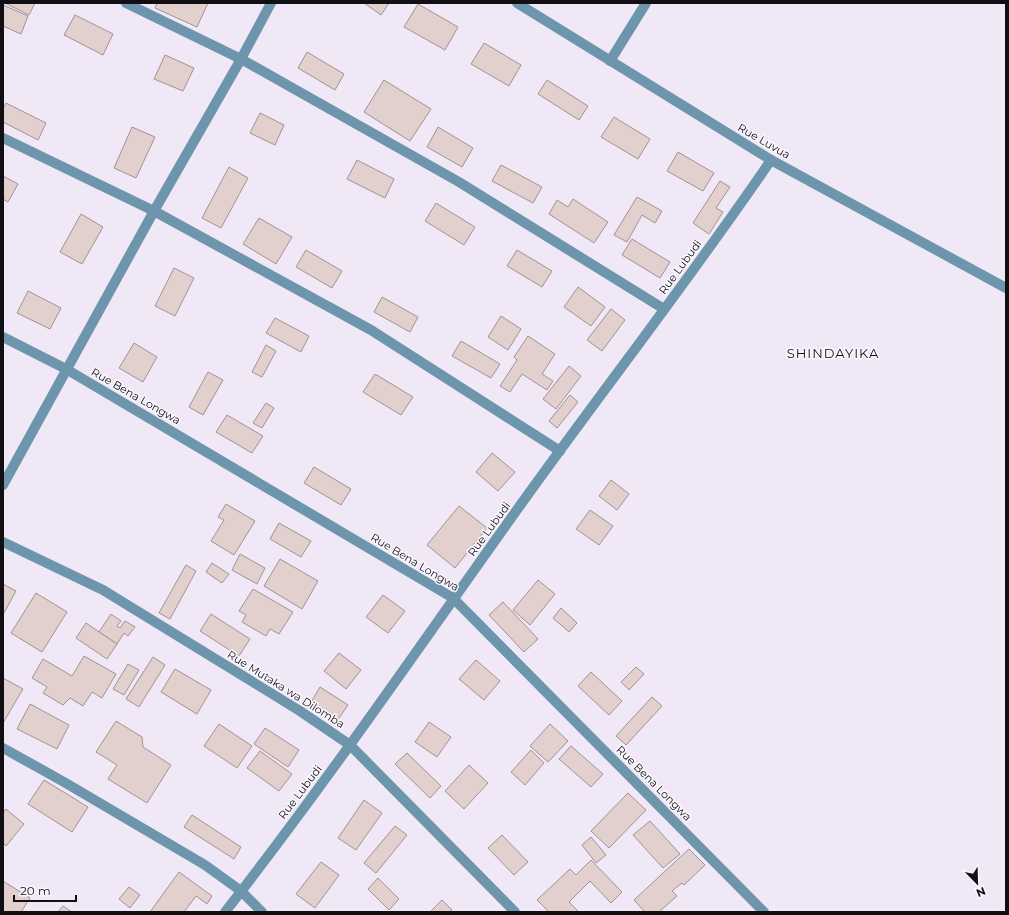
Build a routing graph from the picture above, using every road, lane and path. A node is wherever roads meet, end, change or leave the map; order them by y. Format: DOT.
graph roads {
  1 [pos="126,3"];
  2 [pos="271,3"];
  3 [pos="517,3"];
  4 [pos="646,3"];
  5 [pos="241,59"];
  6 [pos="610,61"];
  7 [pos="3,138"];
  8 [pos="771,160"];
  9 [pos="154,211"];
  10 [pos="1006,288"];
  11 [pos="664,309"];
  12 [pos="3,337"];
  13 [pos="66,369"];
  14 [pos="560,451"];
  15 [pos="3,485"];
  16 [pos="3,542"];
  17 [pos="453,598"];
  18 [pos="350,745"];
  19 [pos="3,748"];
  20 [pos="241,891"];
  21 [pos="225,912"];
  22 [pos="262,912"];
  23 [pos="515,912"];
  24 [pos="764,912"];
  1 -- 5 [label="street"];
  2 -- 5 [label="street"];
  3 -- 6 [label="street, Rue Luvua"];
  4 -- 6 [label="street"];
  5 -- 9 [label="street"];
  5 -- 11 [label="street"];
  6 -- 8 [label="street, Rue Luvua"];
  7 -- 9 [label="street"];
  8 -- 10 [label="street, Rue Luvua"];
  8 -- 11 [label="street, Rue Lubudi"];
  9 -- 13 [label="street"];
  9 -- 14 [label="street"];
  11 -- 14 [label="street, Rue Lubudi"];
  12 -- 13 [label="street, Rue Bena Longwa"];
  13 -- 15 [label="street"];
  13 -- 17 [label="street, Rue Bena Longwa"];
  14 -- 17 [label="street, Rue Lubudi"];
  16 -- 18 [label="street, Rue Mutaka wa Dilomba"];
  17 -- 18 [label="street, Rue Lubudi"];
  17 -- 24 [label="street, Rue Bena Longwa"];
  18 -- 20 [label="street, Rue Lubudi"];
  18 -- 23 [label="street, Rue Mutaka wa Dilomba"];
  19 -- 20 [label="street"];
  20 -- 21 [label="street, Rue Lubudi"];
  20 -- 22 [label="street"];
}
